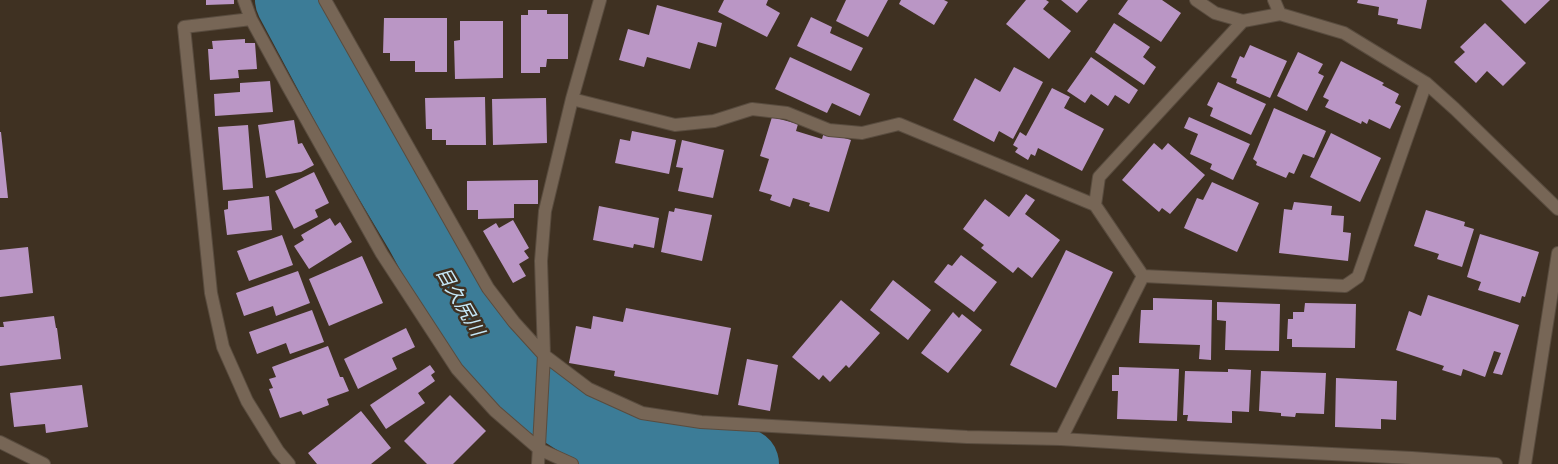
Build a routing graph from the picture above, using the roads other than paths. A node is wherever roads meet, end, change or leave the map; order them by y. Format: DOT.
graph roads {
  1 [pos="244,0"];
  2 [pos="324,0"];
  3 [pos="600,0"];
  4 [pos="1196,0"];
  5 [pos="1274,0"];
  6 [pos="1280,14"];
  7 [pos="251,19"];
  8 [pos="1243,21"];
  9 [pos="1426,83"];
  10 [pos="572,99"];
  11 [pos="1095,205"];
  12 [pos="1558,209"];
  13 [pos="1558,254"];
  14 [pos="1143,276"];
  15 [pos="544,361"];
  16 [pos="1061,439"];
  17 [pos="0,442"];
  18 [pos="539,449"];
  19 [pos="44,464"];
  20 [pos="289,464"];
  21 [pos="538,464"];
  22 [pos="572,464"];
  23 [pos="1496,464"];
  24 [pos="1526,464"];
  1 -- 7 [label="street"];
  2 -- 15 [label="street"];
  3 -- 10 [label="street"];
  4 -- 8 [label="street"];
  5 -- 6 [label="street"];
  6 -- 8 [label="street"];
  6 -- 9 [label="street"];
  7 -- 18 [label="street"];
  7 -- 20 [label="street"];
  8 -- 11 [label="street"];
  9 -- 12 [label="street"];
  9 -- 14 [label="street"];
  10 -- 11 [label="street"];
  10 -- 15 [label="street"];
  11 -- 14 [label="street"];
  13 -- 24 [label="street"];
  14 -- 16 [label="street"];
  15 -- 16 [label="street"];
  15 -- 18 [label="street"];
  16 -- 23 [label="street"];
  17 -- 19 [label="street"];
  18 -- 21 [label="street"];
  18 -- 22 [label="street"];
}
